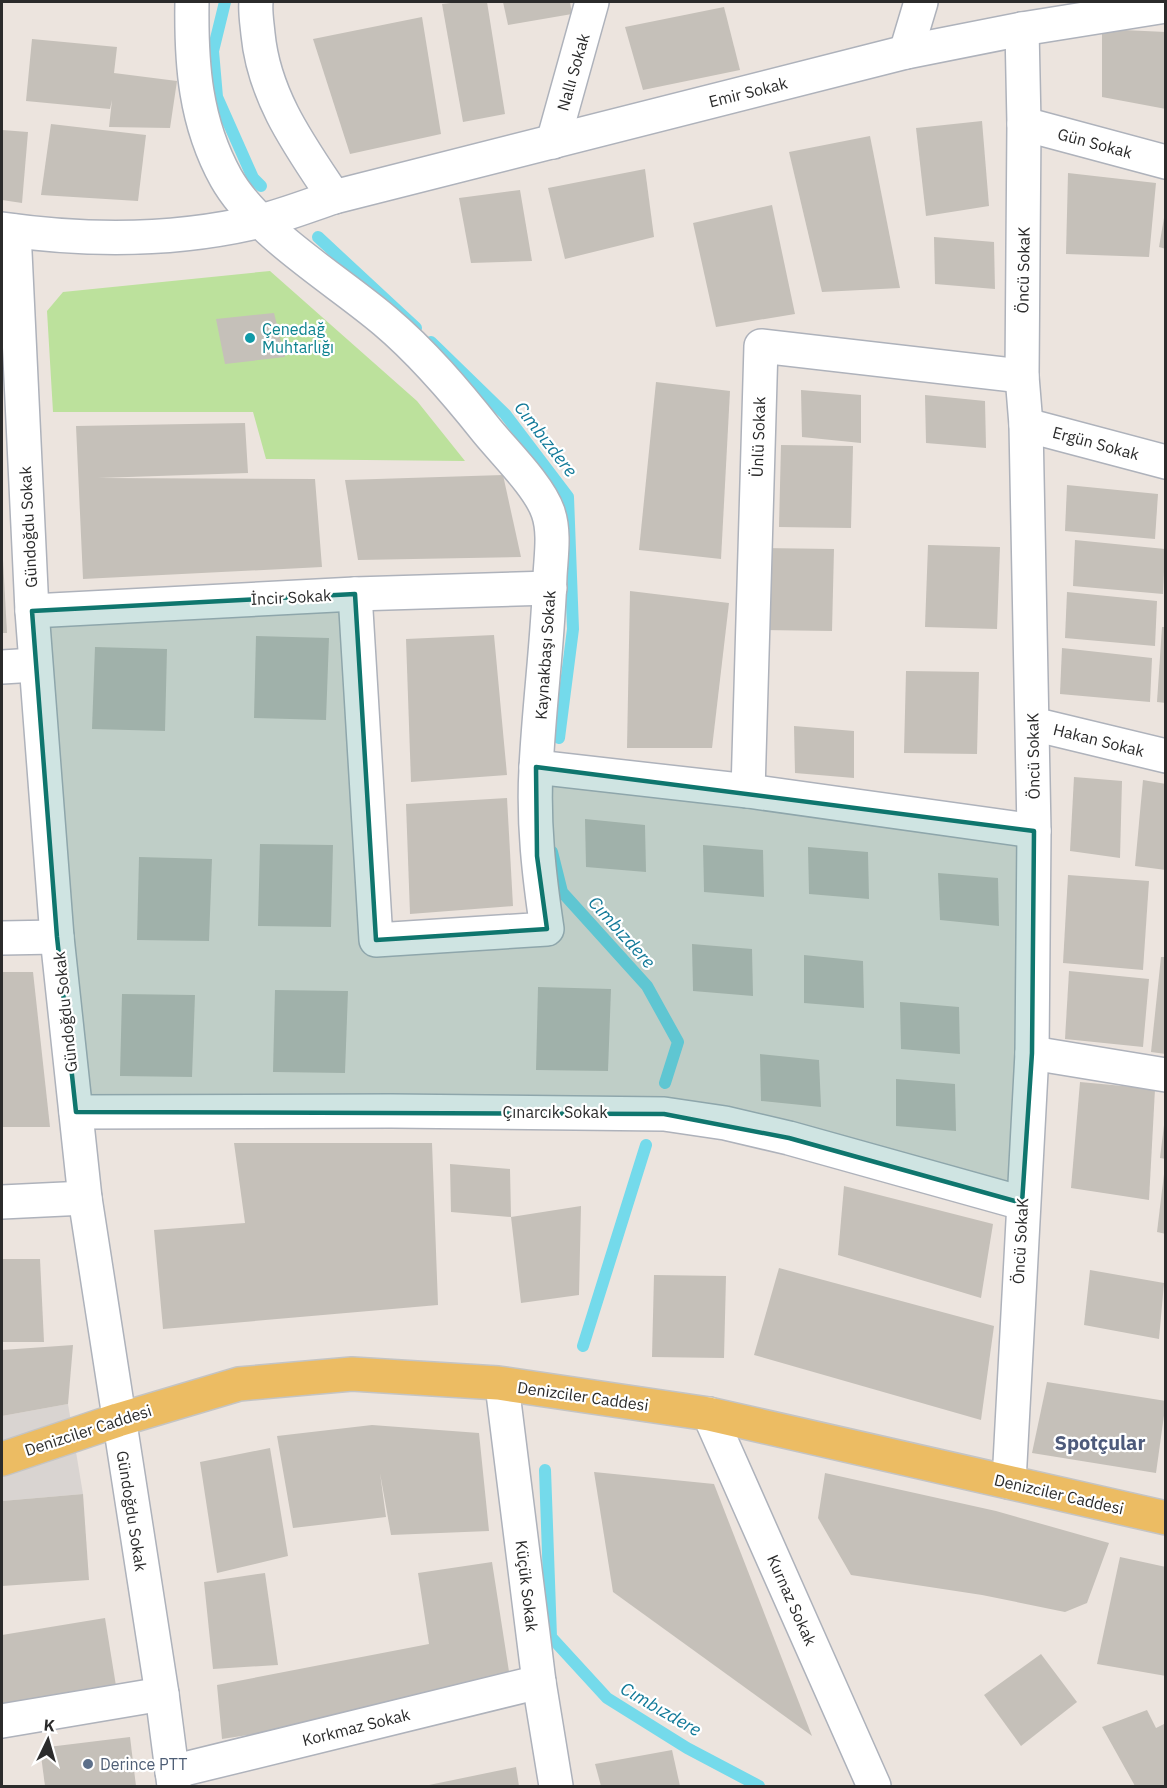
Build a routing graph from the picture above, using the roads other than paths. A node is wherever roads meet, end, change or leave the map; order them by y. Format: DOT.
graph roads {
  1 [pos="192,2"];
  2 [pos="256,2"];
  3 [pos="592,2"];
  4 [pos="921,2"];
  5 [pos="1166,6"];
  6 [pos="1022,29"];
  7 [pos="906,52"];
  8 [pos="1024,124"];
  9 [pos="553,142"];
  10 [pos="1166,162"];
  11 [pos="334,197"];
  12 [pos="260,221"];
  13 [pos="8,230"];
  14 [pos="1022,376"];
  15 [pos="1026,426"];
  16 [pos="1166,462"];
  17 [pos="550,588"];
  18 [pos="355,594"];
  19 [pos="32,611"];
  20 [pos="35,665"];
  21 [pos="2,667"];
  22 [pos="1033,724"];
  23 [pos="1166,756"];
  24 [pos="536,767"];
  25 [pos="748,791"];
  26 [pos="1034,831"];
  27 [pos="57,937"];
  28 [pos="2,938"];
  29 [pos="1032,1053"];
  30 [pos="1166,1075"];
  31 [pos="76,1112"];
  32 [pos="85,1198"];
  33 [pos="2,1202"];
  34 [pos="1022,1203"];
  35 [pos="502,1385"];
  36 [pos="709,1414"];
  37 [pos="118,1420"];
  38 [pos="2,1460"];
  39 [pos="1009,1482"];
  40 [pos="1166,1518"];
  41 [pos="539,1682"];
  42 [pos="162,1694"];
  43 [pos="2,1721"];
  44 [pos="173,1779"];
  45 [pos="556,1786"];
  46 [pos="874,1786"];
  1 -- 12 [label="street, Kaynakbaşı Sokak"];
  2 -- 11 [label="street"];
  3 -- 9 [label="street, Nallı Sokak"];
  4 -- 7 [label="street"];
  5 -- 6 [label="street, Emir Sokak"];
  6 -- 7 [label="street, Emir Sokak"];
  6 -- 8 [label="street, Öncü SokaK"];
  7 -- 9 [label="street, Emir Sokak"];
  8 -- 10 [label="street, Gün Sokak"];
  8 -- 14 [label="street, Öncü SokaK"];
  9 -- 11 [label="street, Emir Sokak"];
  11 -- 12 [label="street, Emir Sokak"];
  12 -- 13 [label="street, Emir Sokak"];
  12 -- 17 [label="street, Kaynakbaşı Sokak"];
  13 -- 19 [label="street, Gündoğdu Sokak"];
  14 -- 15 [label="street, Öncü SokaK"];
  14 -- 25 [label="street, Ünlü Sokak"];
  15 -- 16 [label="street, Ergün Sokak"];
  15 -- 22 [label="street, Öncü SokaK"];
  17 -- 18 [label="street, İncir Sokak"];
  17 -- 24 [label="street, Kaynakbaşı Sokak"];
  18 -- 19 [label="street, İncir Sokak"];
  18 -- 24 [label="street, Kaynakbaşı Sokak"];
  19 -- 20 [label="street, Gündoğdu Sokak"];
  20 -- 21 [label="street"];
  20 -- 27 [label="street, Gündoğdu Sokak"];
  22 -- 23 [label="street, Hakan Sokak"];
  22 -- 26 [label="street, Öncü SokaK"];
  24 -- 25 [label="street"];
  25 -- 26 [label="street"];
  26 -- 29 [label="street, Öncü SokaK"];
  27 -- 28 [label="street"];
  27 -- 31 [label="street, Gündoğdu Sokak"];
  29 -- 30 [label="street"];
  29 -- 34 [label="street, Öncü SokaK"];
  31 -- 32 [label="street, Gündoğdu Sokak"];
  31 -- 34 [label="street, Çınarcık Sokak"];
  32 -- 33 [label="street"];
  32 -- 37 [label="street, Gündoğdu Sokak"];
  34 -- 39 [label="street, Öncü SokaK"];
  35 -- 36 [label="main road, Denizciler Caddesi"];
  35 -- 37 [label="main road, Denizciler Caddesi"];
  35 -- 41 [label="street, Küçük Sokak"];
  36 -- 39 [label="main road, Denizciler Caddesi"];
  36 -- 46 [label="street, Kurnaz Sokak"];
  37 -- 38 [label="main road, Denizciler Caddesi"];
  37 -- 42 [label="street, Gündoğdu Sokak"];
  39 -- 40 [label="main road, Denizciler Caddesi"];
  41 -- 44 [label="street, Korkmaz Sokak"];
  41 -- 45 [label="street, Küçük Sokak"];
  42 -- 43 [label="street"];
  42 -- 44 [label="street, Gündoğdu Sokak"];
}
